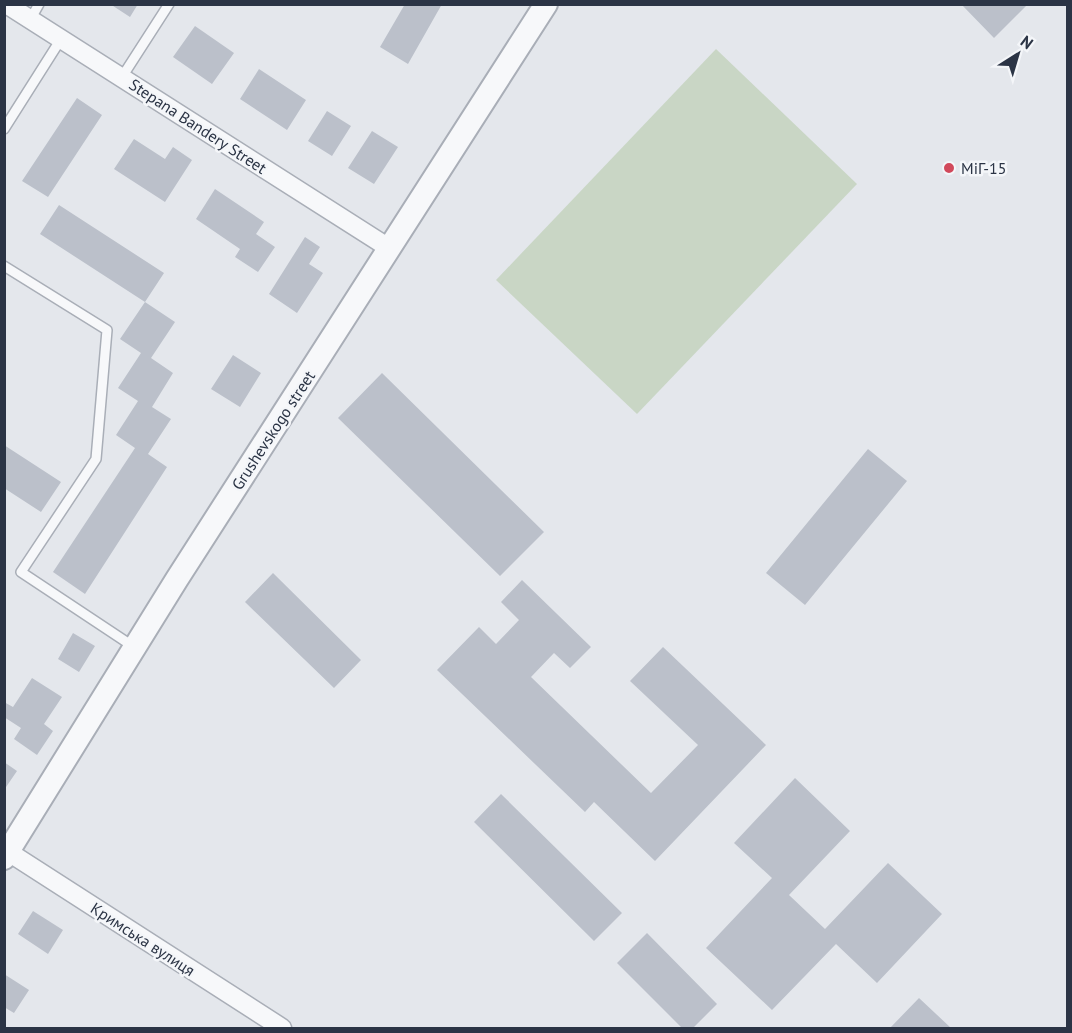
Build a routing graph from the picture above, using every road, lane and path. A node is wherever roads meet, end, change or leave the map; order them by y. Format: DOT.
graph roads {
  1 [pos="6,4"];
  2 [pos="169,4"];
  3 [pos="546,4"];
  4 [pos="35,12"];
  5 [pos="61,39"];
  6 [pos="122,77"];
  7 [pos="4,129"];
  8 [pos="389,248"];
  9 [pos="4,266"];
  10 [pos="134,647"];
  11 [pos="6,853"];
  12 [pos="282,1029"];
  1 -- 4 [label="street, Stepana Bandery Street"];
  2 -- 6 [label="lane"];
  3 -- 8 [label="street, Grushevskogo street"];
  4 -- 5 [label="street, Stepana Bandery Street"];
  5 -- 6 [label="street, Stepana Bandery Street"];
  5 -- 7 [label="lane"];
  6 -- 8 [label="street, Stepana Bandery Street"];
  8 -- 10 [label="street, Grushevskogo street"];
  9 -- 10 [label="lane"];
  10 -- 11 [label="street, Grushevskogo street"];
  11 -- 12 [label="street, Кримська вулиця"];
}
